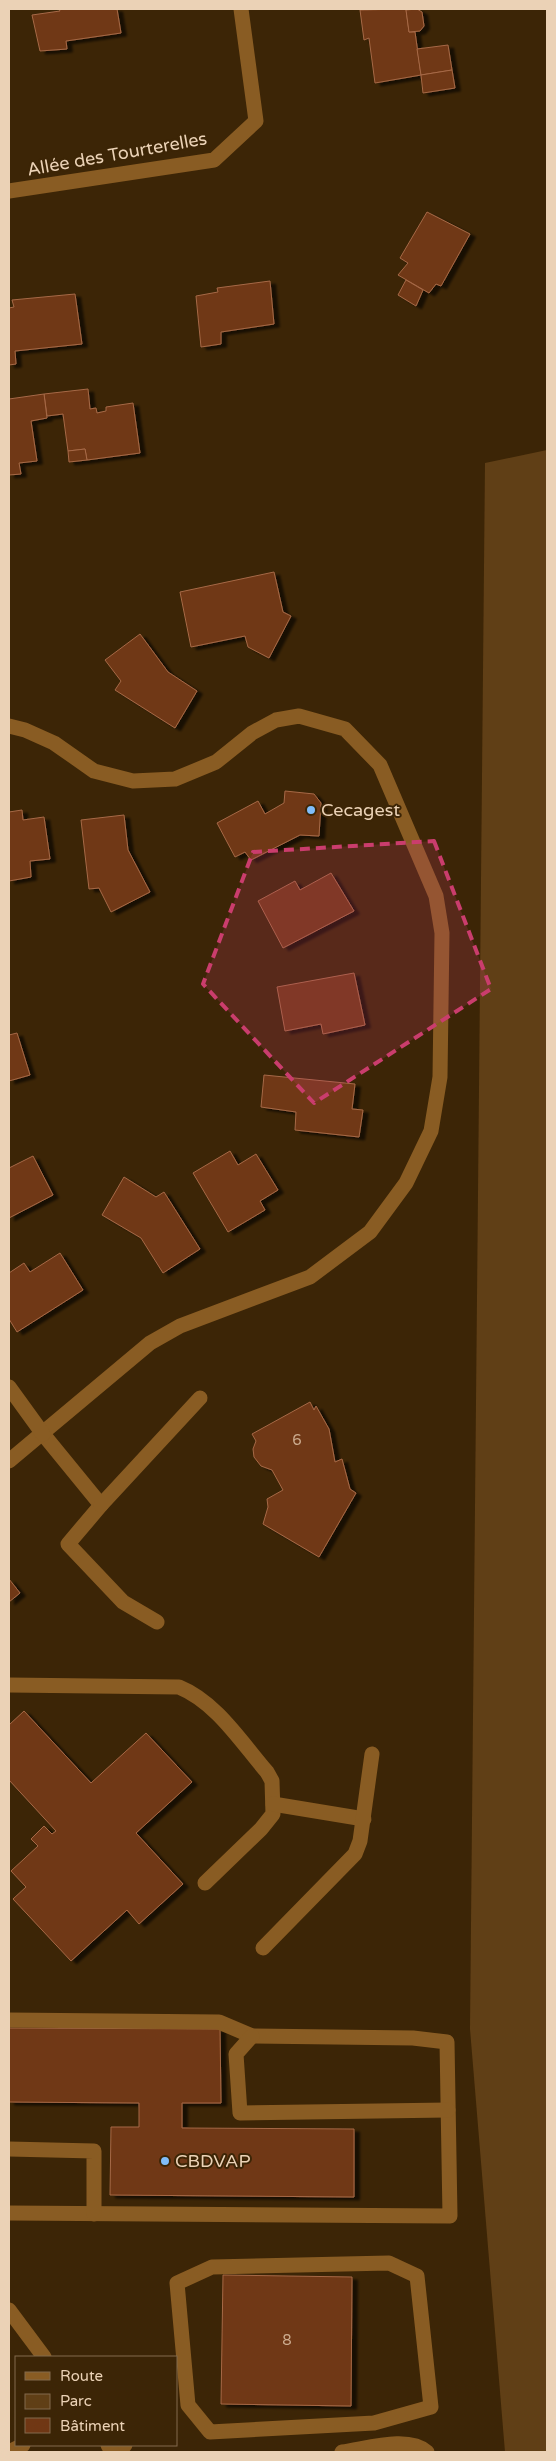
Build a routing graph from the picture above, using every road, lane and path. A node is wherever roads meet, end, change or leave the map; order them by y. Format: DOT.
graph roads {
  1 [pos="241,9"];
  2 [pos="9,191"];
  3 [pos="9,726"];
  4 [pos="9,1387"];
  5 [pos="200,1398"];
  6 [pos="43,1434"];
  7 [pos="9,1461"];
  8 [pos="101,1504"];
  9 [pos="157,1622"];
  10 [pos="9,1685"];
  11 [pos="372,1754"];
  12 [pos="274,1804"];
  13 [pos="364,1819"];
  14 [pos="205,1883"];
  15 [pos="263,1948"];
  16 [pos="9,2020"];
  17 [pos="252,2036"];
  18 [pos="448,2110"];
  19 [pos="9,2149"];
  20 [pos="9,2213"];
  21 [pos="94,2214"];
  22 [pos="9,2310"];
  23 [pos="43,2356"];
  24 [pos="182,2407"];
  25 [pos="21,2446"];
  26 [pos="9,2452"];
  27 [pos="342,2452"];
  28 [pos="427,2452"];
  1 -- 2 [label="street, Allée des Tourterelles"];
  3 -- 6 [label="street"];
  4 -- 6 [label="street"];
  5 -- 8 [label="street"];
  6 -- 7 [label="street"];
  6 -- 8 [label="street"];
  8 -- 9 [label="street"];
  10 -- 12 [label="street"];
  11 -- 13 [label="street"];
  12 -- 13 [label="street"];
  12 -- 14 [label="street"];
  13 -- 15 [label="street"];
  16 -- 17 [label="street"];
  17 -- 18 [label="street"];
  17 -- 18 [label="street"];
  18 -- 21 [label="street"];
  19 -- 21 [label="street"];
  20 -- 21 [label="street"];
  22 -- 23 [label="street"];
  24 -- 24 [label="street"];
  25 -- 26 [label="street"];
  27 -- 28 [label="street"];
}
